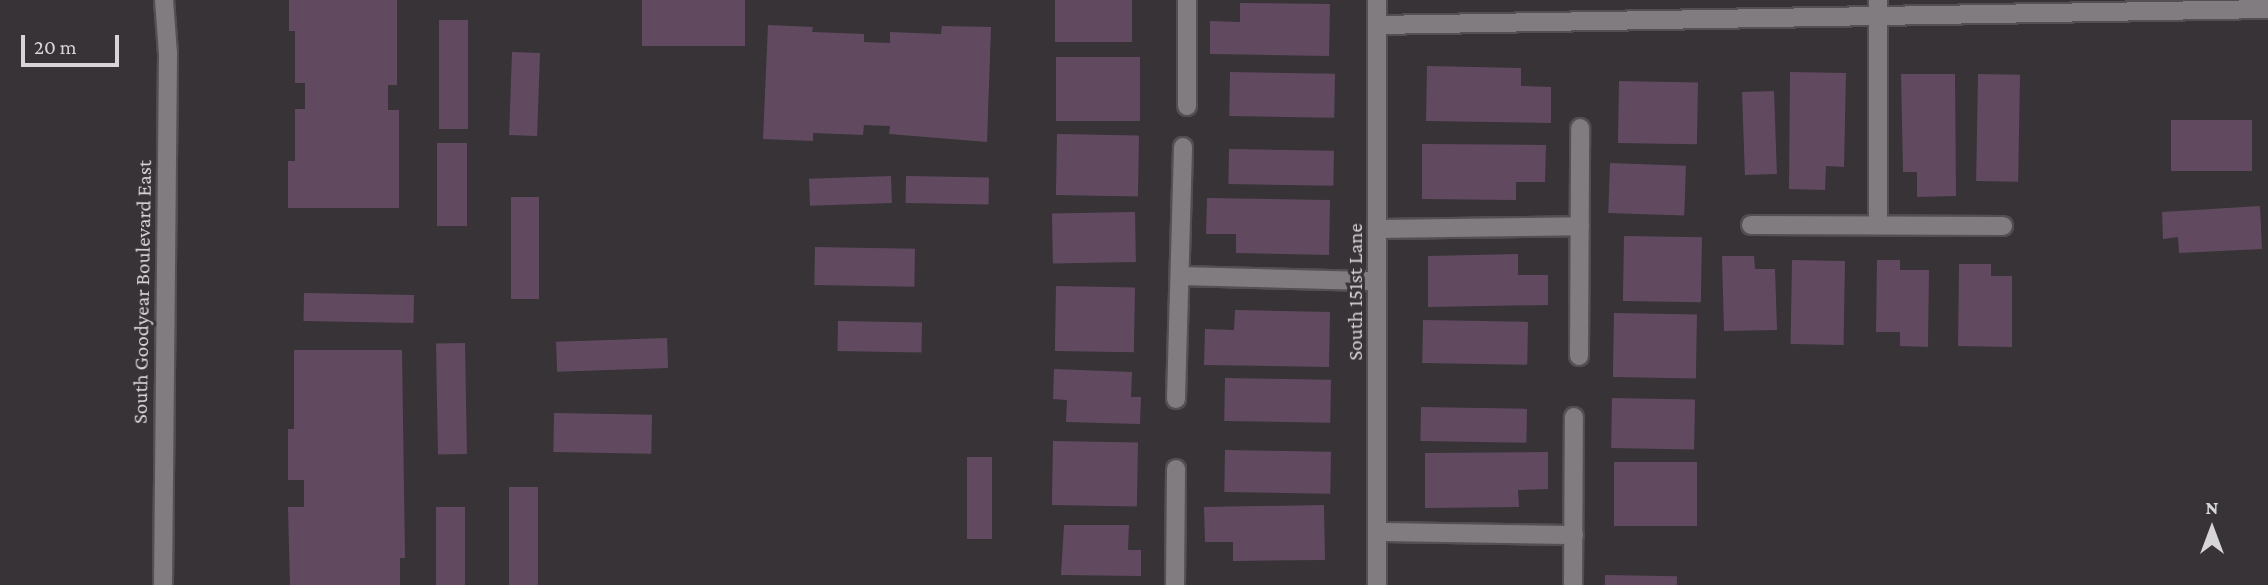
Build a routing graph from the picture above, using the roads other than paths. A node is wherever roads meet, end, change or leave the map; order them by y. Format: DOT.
graph roads {
  1 [pos="164,0"];
  2 [pos="1187,0"];
  3 [pos="1377,0"];
  4 [pos="1878,8"];
  5 [pos="2268,9"];
  6 [pos="1377,25"];
  7 [pos="1186,106"];
  8 [pos="1580,128"];
  9 [pos="1183,147"];
  10 [pos="1751,225"];
  11 [pos="1878,225"];
  12 [pos="1580,226"];
  13 [pos="2003,226"];
  14 [pos="1377,229"];
  15 [pos="1180,276"];
  16 [pos="1377,281"];
  17 [pos="1579,356"];
  18 [pos="1177,399"];
  19 [pos="1574,417"];
  20 [pos="1177,469"];
  21 [pos="1377,532"];
  22 [pos="1574,535"];
  23 [pos="163,585"];
  24 [pos="1175,585"];
  25 [pos="1377,585"];
  26 [pos="1573,585"];
  1 -- 23 [label="street, South Goodyear Boulevard East"];
  2 -- 7 [label="street"];
  3 -- 6 [label="street, South 151st Lane"];
  4 -- 5 [label="street"];
  4 -- 6 [label="street"];
  4 -- 11 [label="street"];
  6 -- 14 [label="street, South 151st Lane"];
  8 -- 12 [label="street"];
  9 -- 15 [label="street"];
  10 -- 11 [label="street"];
  11 -- 13 [label="street"];
  12 -- 14 [label="street"];
  12 -- 17 [label="street"];
  14 -- 16 [label="street, South 151st Lane"];
  15 -- 16 [label="street"];
  15 -- 18 [label="street"];
  16 -- 21 [label="street, South 151st Lane"];
  19 -- 22 [label="street"];
  20 -- 24 [label="street"];
  21 -- 22 [label="street"];
  21 -- 25 [label="street, South 151st Lane"];
  22 -- 26 [label="street"];
}
